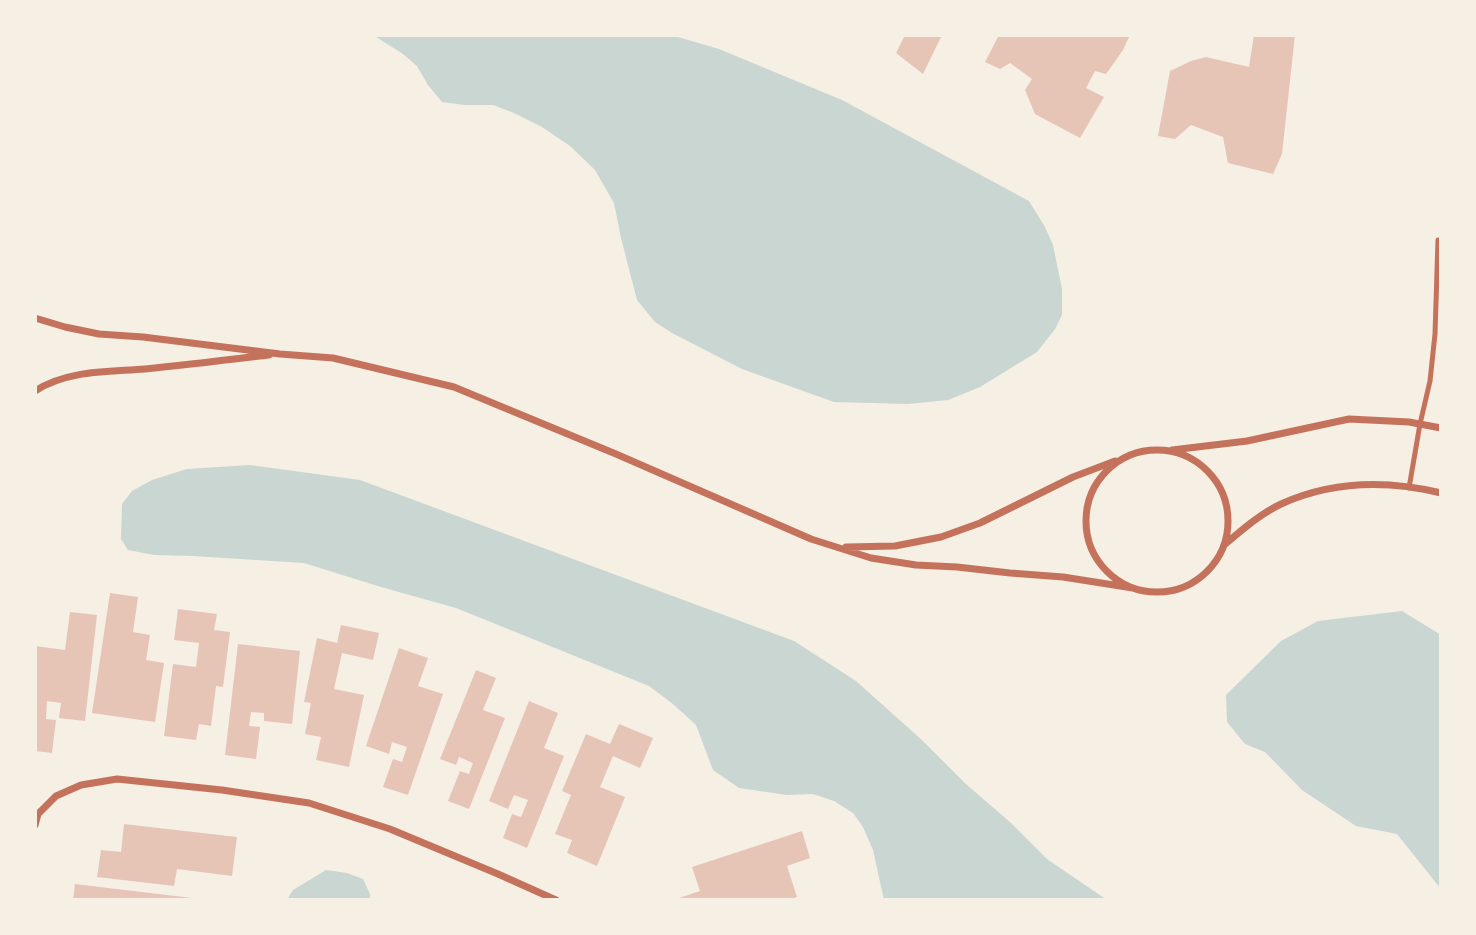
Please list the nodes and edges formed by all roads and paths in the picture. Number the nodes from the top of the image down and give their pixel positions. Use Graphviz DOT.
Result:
graph roads {
  1 [pos="1438,240"];
  2 [pos="35,318"];
  3 [pos="280,354"];
  4 [pos="35,391"];
  5 [pos="1420,424"];
  6 [pos="1441,428"];
  7 [pos="1168,451"];
  8 [pos="1127,456"];
  9 [pos="1409,488"];
  10 [pos="1441,493"];
  11 [pos="1223,545"];
  12 [pos="838,547"];
  13 [pos="1133,588"];
  14 [pos="35,825"];
  15 [pos="555,900"];
  1 -- 5 [label="lane"];
  2 -- 3 [label="street"];
  3 -- 4 [label="street"];
  3 -- 12 [label="street"];
  5 -- 6 [label="street"];
  5 -- 7 [label="street"];
  5 -- 9 [label="lane"];
  7 -- 8 [label="street"];
  7 -- 11 [label="street"];
  8 -- 12 [label="street"];
  8 -- 13 [label="street"];
  9 -- 10 [label="street"];
  9 -- 11 [label="street"];
  11 -- 13 [label="street"];
  12 -- 13 [label="street"];
  14 -- 15 [label="street"];
}
